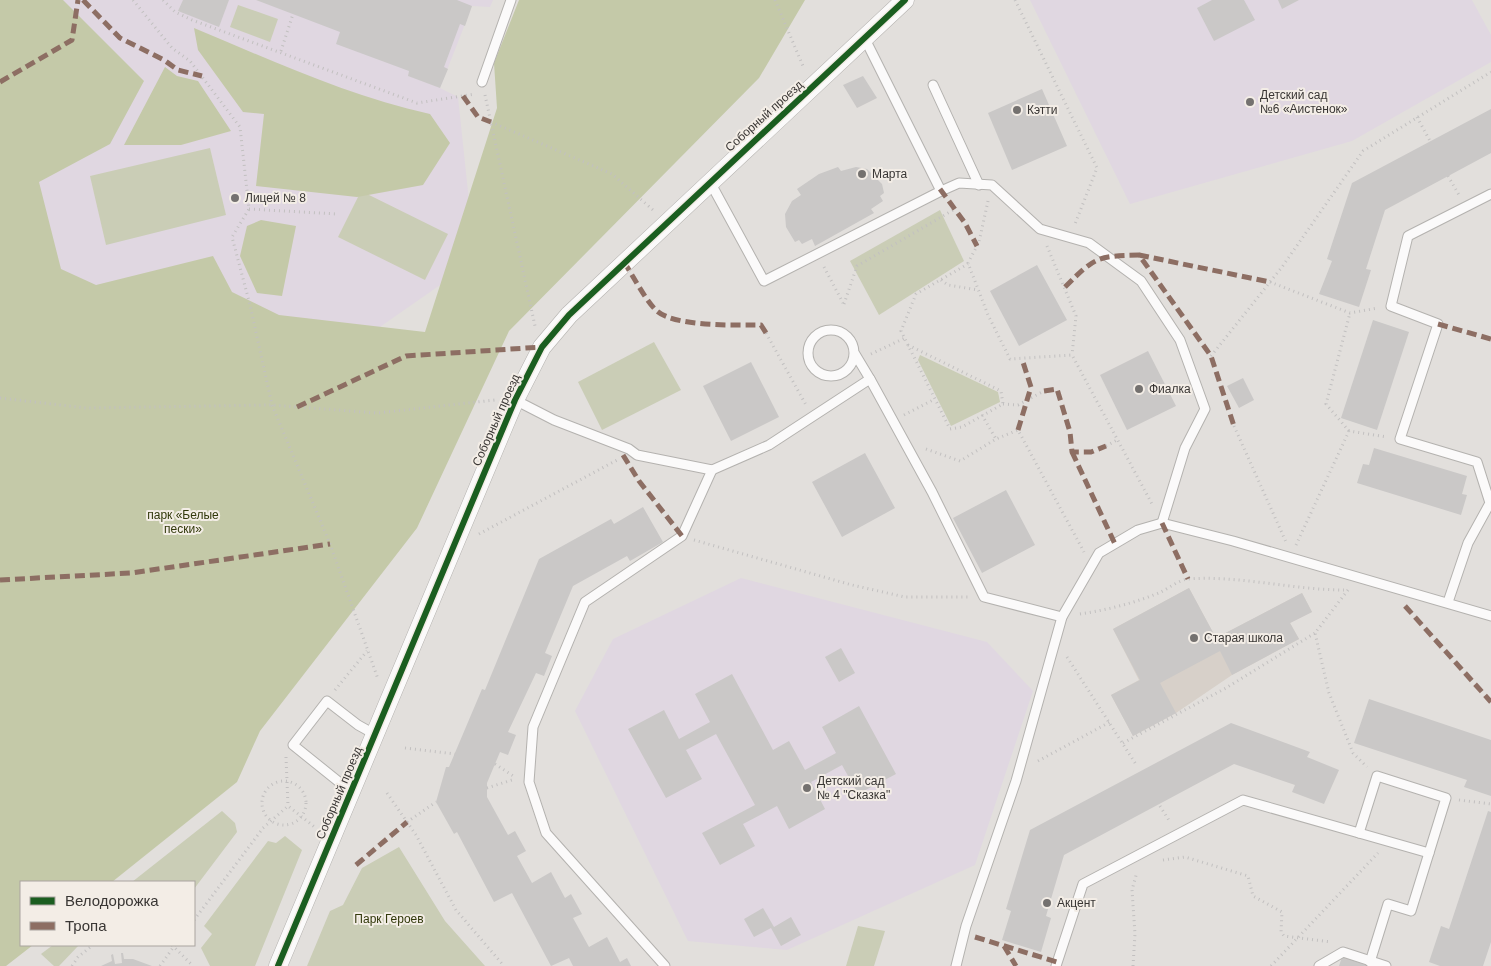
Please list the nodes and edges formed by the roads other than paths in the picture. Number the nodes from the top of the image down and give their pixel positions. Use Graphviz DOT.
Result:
graph roads {
  1 [pos="511,0"];
  2 [pos="905,0"];
  3 [pos="865,39"];
  4 [pos="482,82"];
  5 [pos="933,85"];
  6 [pos="710,181"];
  7 [pos="979,185"];
  8 [pos="942,191"];
  9 [pos="1491,194"];
  10 [pos="855,354"];
  11 [pos="870,379"];
  12 [pos="516,400"];
  13 [pos="712,470"];
  14 [pos="1490,503"];
  15 [pos="1162,523"];
  16 [pos="1448,602"];
  17 [pos="1491,616"];
  18 [pos="1062,617"];
  19 [pos="376,735"];
  20 [pos="354,789"];
  21 [pos="1359,833"];
  22 [pos="1429,853"];
  23 [pos="1370,962"];
  24 [pos="278,966"];
  25 [pos="665,966"];
  26 [pos="956,966"];
  27 [pos="1056,966"];
  28 [pos="1319,966"];
  29 [pos="1386,966"];
  1 -- 4 [label="lane"];
  2 -- 3 [label="street, Соборный проезд"];
  3 -- 6 [label="street, Соборный проезд"];
  3 -- 8 [label="lane"];
  5 -- 7 [label="lane"];
  6 -- 8 [label="lane"];
  6 -- 12 [label="street, Соборный проезд"];
  7 -- 8 [label="lane"];
  7 -- 15 [label="lane"];
  9 -- 14 [label="lane"];
  10 -- 10 [label="lane"];
  10 -- 11 [label="lane"];
  11 -- 13 [label="lane"];
  11 -- 18 [label="lane"];
  12 -- 13 [label="lane"];
  12 -- 19 [label="street, Соборный проезд"];
  13 -- 25 [label="lane"];
  14 -- 16 [label="lane"];
  15 -- 16 [label="lane"];
  15 -- 18 [label="lane"];
  16 -- 17 [label="lane"];
  18 -- 26 [label="lane"];
  19 -- 20 [label="street, Соборный проезд"];
  19 -- 20 [label="lane"];
  20 -- 24 [label="street, Соборный проезд"];
  21 -- 22 [label="lane"];
  21 -- 22 [label="lane"];
  21 -- 27 [label="lane"];
  22 -- 23 [label="lane"];
  23 -- 28 [label="lane"];
  23 -- 29 [label="lane"];
}
